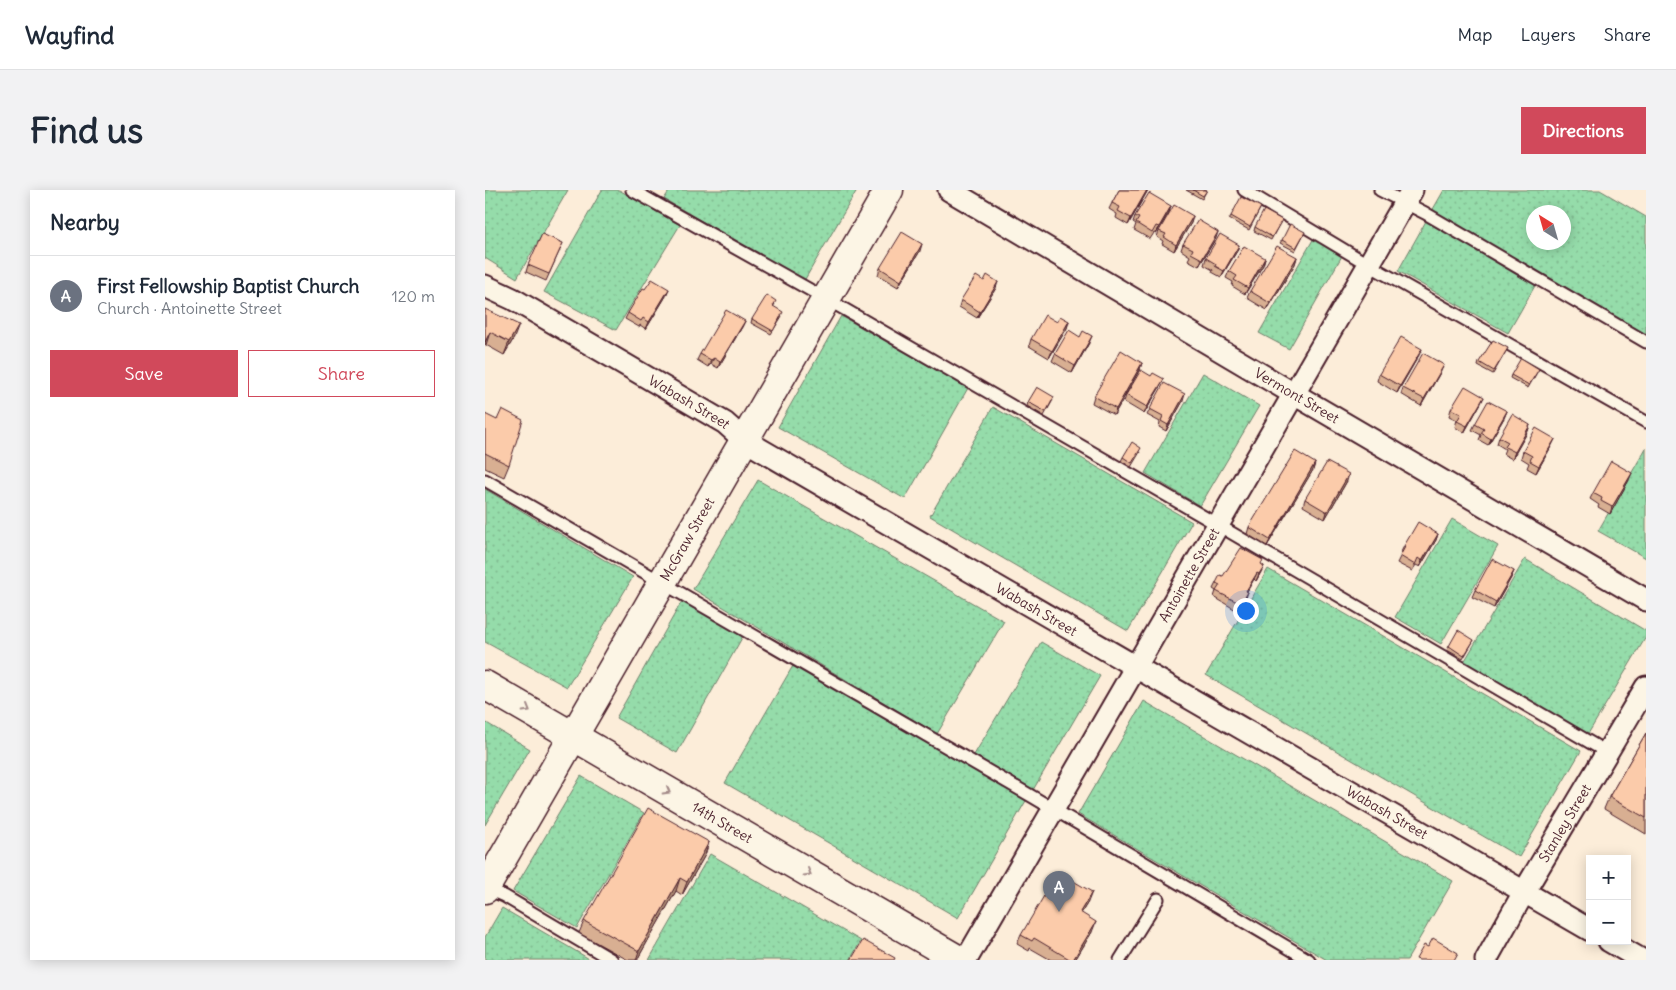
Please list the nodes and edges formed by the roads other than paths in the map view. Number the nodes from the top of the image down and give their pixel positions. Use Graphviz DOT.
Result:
graph roads {
  1 [pos="632,190"];
  2 [pos="889,190"];
  3 [pos="949,190"];
  4 [pos="1244,190"];
  5 [pos="1380,190"];
  6 [pos="1409,196"];
  7 [pos="1369,265"];
  8 [pos="485,286"];
  9 [pos="825,298"];
  10 [pos="1646,342"];
  11 [pos="1294,394"];
  12 [pos="1646,422"];
  13 [pos="744,440"];
  14 [pos="485,480"];
  15 [pos="1218,525"];
  16 [pos="662,582"];
  17 [pos="1646,600"];
  18 [pos="1135,667"];
  19 [pos="485,685"];
  20 [pos="1646,687"];
  21 [pos="573,736"];
  22 [pos="1608,753"];
  23 [pos="1053,809"];
  24 [pos="485,888"];
  25 [pos="1524,892"];
  26 [pos="1158,899"];
  27 [pos="1586,928"];
  28 [pos="1616,945"];
  29 [pos="612,960"];
  30 [pos="959,960"];
  31 [pos="965,960"];
  32 [pos="1120,960"];
  33 [pos="1309,960"];
  34 [pos="1486,960"];
  35 [pos="1642,960"];
  1 -- 9 [label="lane"];
  2 -- 9 [label="street, McGraw Street"];
  3 -- 11 [label="street, Vermont Street"];
  4 -- 7 [label="lane"];
  5 -- 6 [label="lane"];
  6 -- 7 [label="street, Antoinette Street"];
  6 -- 10 [label="lane"];
  7 -- 11 [label="street, Antoinette Street"];
  7 -- 12 [label="lane"];
  8 -- 13 [label="street, Wabash Street"];
  9 -- 13 [label="street, McGraw Street"];
  9 -- 15 [label="lane"];
  11 -- 15 [label="street, Antoinette Street"];
  11 -- 17 [label="street, Vermont Street"];
  13 -- 16 [label="street, McGraw Street"];
  13 -- 18 [label="street, Wabash Street"];
  14 -- 16 [label="lane"];
  15 -- 18 [label="street, Antoinette Street"];
  15 -- 22 [label="lane"];
  16 -- 21 [label="street, McGraw Street"];
  16 -- 23 [label="lane"];
  18 -- 23 [label="street, Antoinette Street"];
  18 -- 25 [label="street, Wabash Street"];
  19 -- 21 [label="street, 14th Street, one-way"];
  20 -- 22 [label="street, Stanley Street"];
  21 -- 24 [label="street, McGraw Street"];
  21 -- 30 [label="street, 14th Street, one-way"];
  22 -- 25 [label="street, Stanley Street"];
  23 -- 31 [label="street, Antoinette Street"];
  23 -- 33 [label="lane"];
  24 -- 29 [label="lane"];
  25 -- 27 [label="street, Wabash Street"];
  25 -- 34 [label="street, Stanley Street"];
  26 -- 32 [label="lane"];
  28 -- 35 [label="street"];
}
